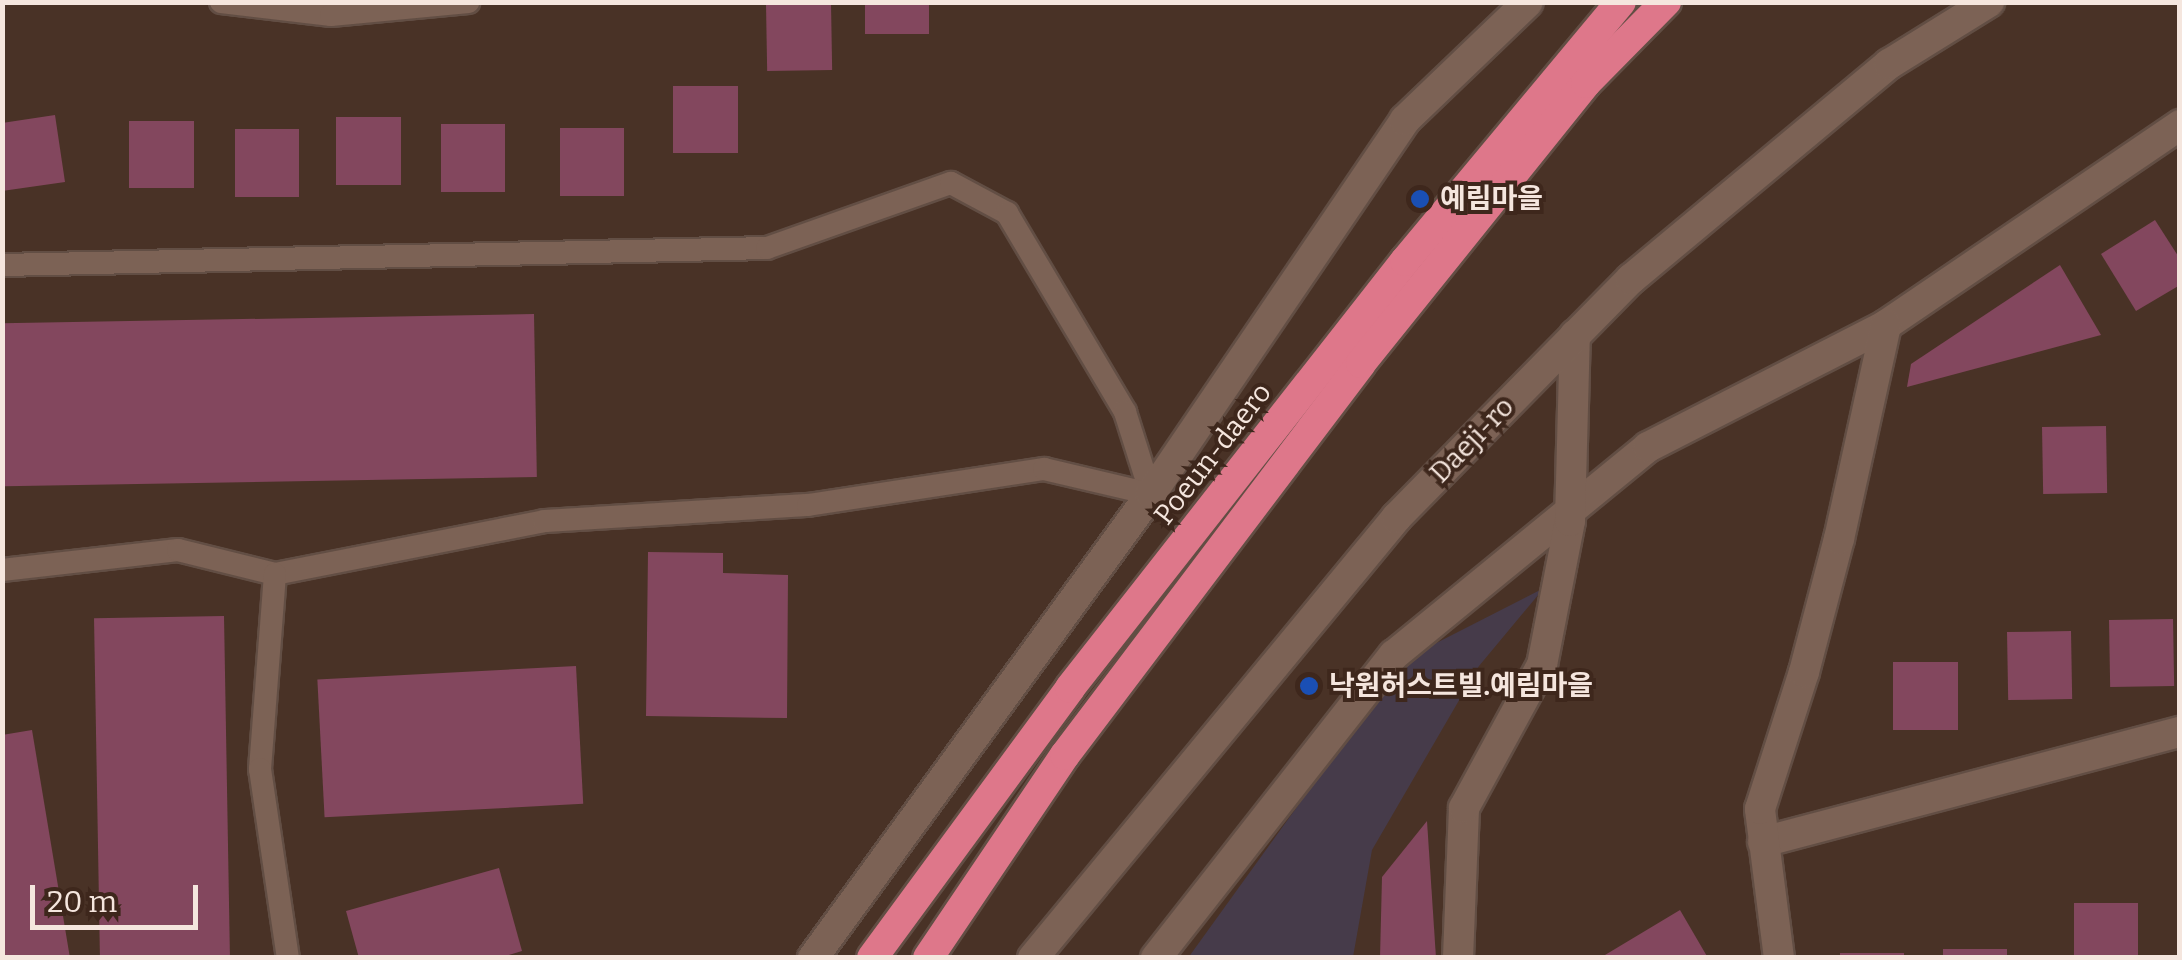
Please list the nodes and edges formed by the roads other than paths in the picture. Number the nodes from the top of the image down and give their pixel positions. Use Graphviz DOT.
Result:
graph roads {
  1 [pos="221,2"];
  2 [pos="468,2"];
  3 [pos="1528,2"];
  4 [pos="1621,2"];
  5 [pos="1666,2"];
  6 [pos="1989,2"];
  7 [pos="2180,125"];
  8 [pos="2,265"];
  9 [pos="1886,325"];
  10 [pos="1575,335"];
  11 [pos="1151,494"];
  12 [pos="1570,512"];
  13 [pos="2,570"];
  14 [pos="276,574"];
  15 [pos="2180,732"];
  16 [pos="1763,842"];
  17 [pos="288,958"];
  18 [pos="813,958"];
  19 [pos="872,958"];
  20 [pos="928,958"];
  21 [pos="1033,958"];
  22 [pos="1156,958"];
  23 [pos="1458,958"];
  24 [pos="1779,958"];
  1 -- 2 [label="lane"];
  3 -- 11 [label="street"];
  4 -- 19 [label="highway, Poeun-daero"];
  5 -- 20 [label="highway"];
  6 -- 10 [label="street, Daeji-ro"];
  7 -- 9 [label="street"];
  8 -- 11 [label="lane"];
  9 -- 12 [label="street"];
  9 -- 16 [label="street"];
  10 -- 12 [label="street"];
  10 -- 21 [label="street, Daeji-ro"];
  11 -- 14 [label="lane"];
  11 -- 18 [label="street"];
  12 -- 22 [label="street"];
  12 -- 23 [label="street"];
  13 -- 14 [label="lane"];
  14 -- 17 [label="lane"];
  15 -- 16 [label="street"];
  16 -- 24 [label="street"];
}
